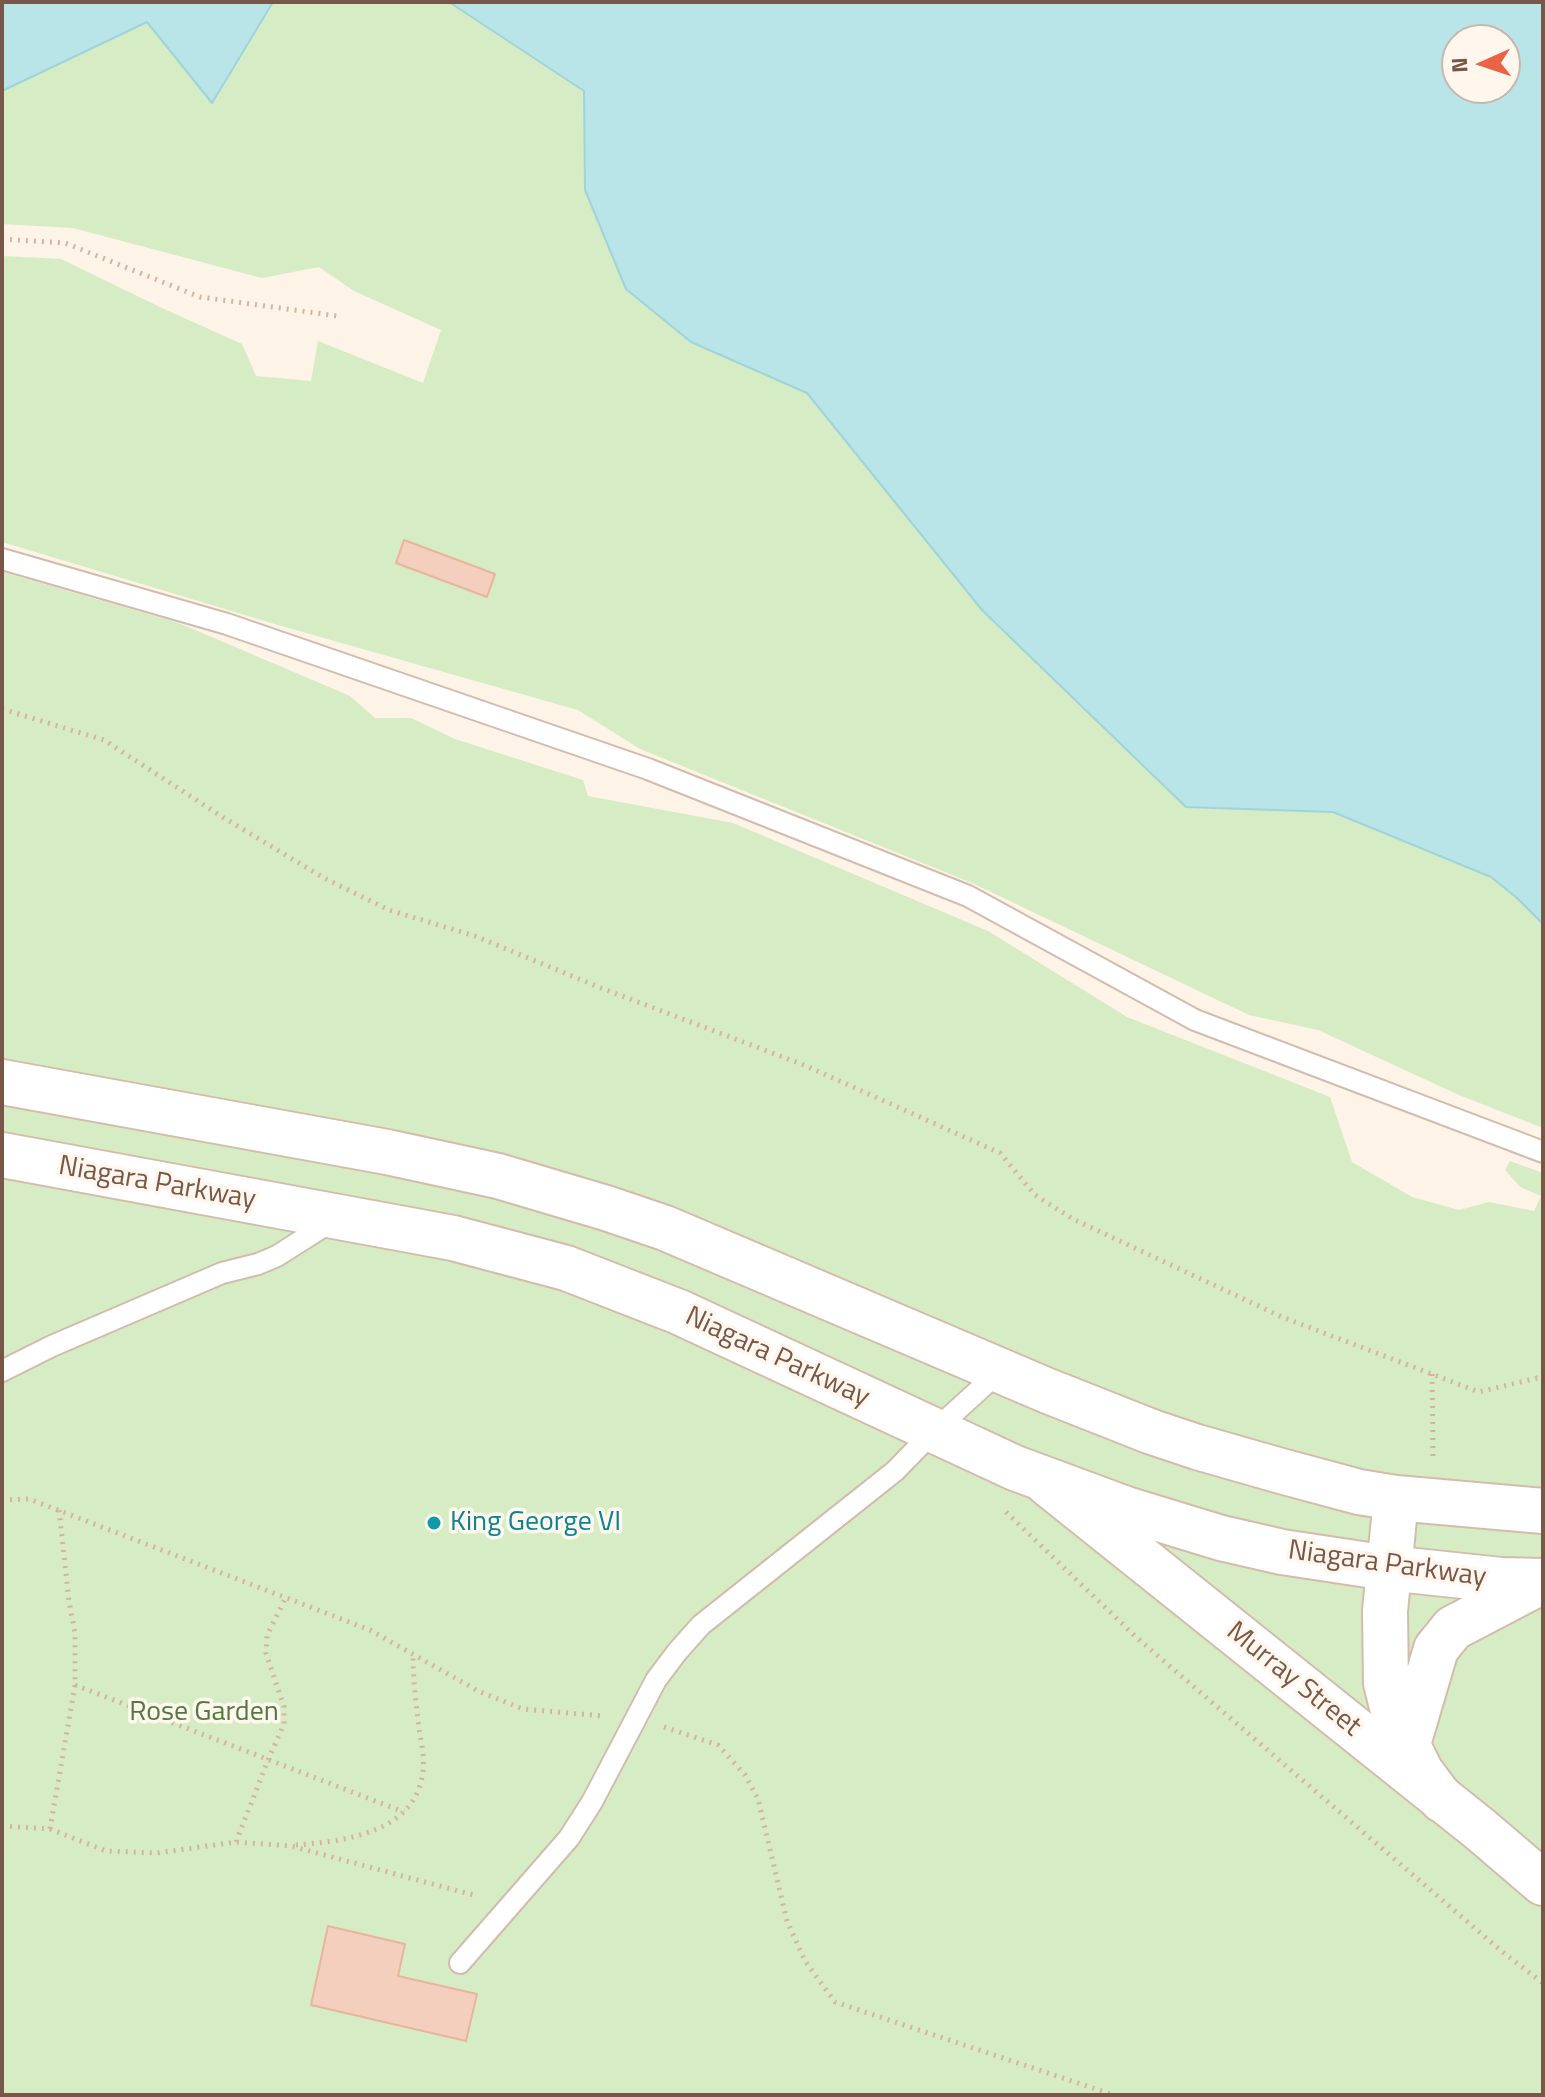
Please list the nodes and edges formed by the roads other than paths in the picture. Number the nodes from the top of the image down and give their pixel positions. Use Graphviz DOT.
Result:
graph roads {
  1 [pos="2,559"];
  2 [pos="2,1082"];
  3 [pos="1543,1152"];
  4 [pos="2,1155"];
  5 [pos="337,1217"];
  6 [pos="1001,1370"];
  7 [pos="2,1371"];
  8 [pos="934,1431"];
  9 [pos="1042,1479"];
  10 [pos="1396,1498"];
  11 [pos="1543,1511"];
  12 [pos="1388,1568"];
  13 [pos="1543,1581"];
  14 [pos="1408,1744"];
  15 [pos="1442,1800"];
  16 [pos="1543,1883"];
  17 [pos="460,1963"];
  1 -- 3 [label="lane"];
  2 -- 6 [label="main road"];
  4 -- 5 [label="main road, Niagara Parkway"];
  5 -- 7 [label="lane"];
  5 -- 8 [label="main road, Niagara Parkway"];
  6 -- 8 [label="lane"];
  6 -- 10 [label="main road"];
  8 -- 9 [label="main road, Niagara Parkway"];
  8 -- 17 [label="lane"];
  9 -- 12 [label="main road, Niagara Parkway"];
  9 -- 15 [label="main road, Murray Street"];
  10 -- 11 [label="main road"];
  10 -- 12 [label="main road"];
  12 -- 13 [label="main road, Niagara Parkway"];
  12 -- 14 [label="main road"];
  13 -- 14 [label="main road"];
  14 -- 15 [label="main road"];
  15 -- 16 [label="main road, Murray Street"];
}
